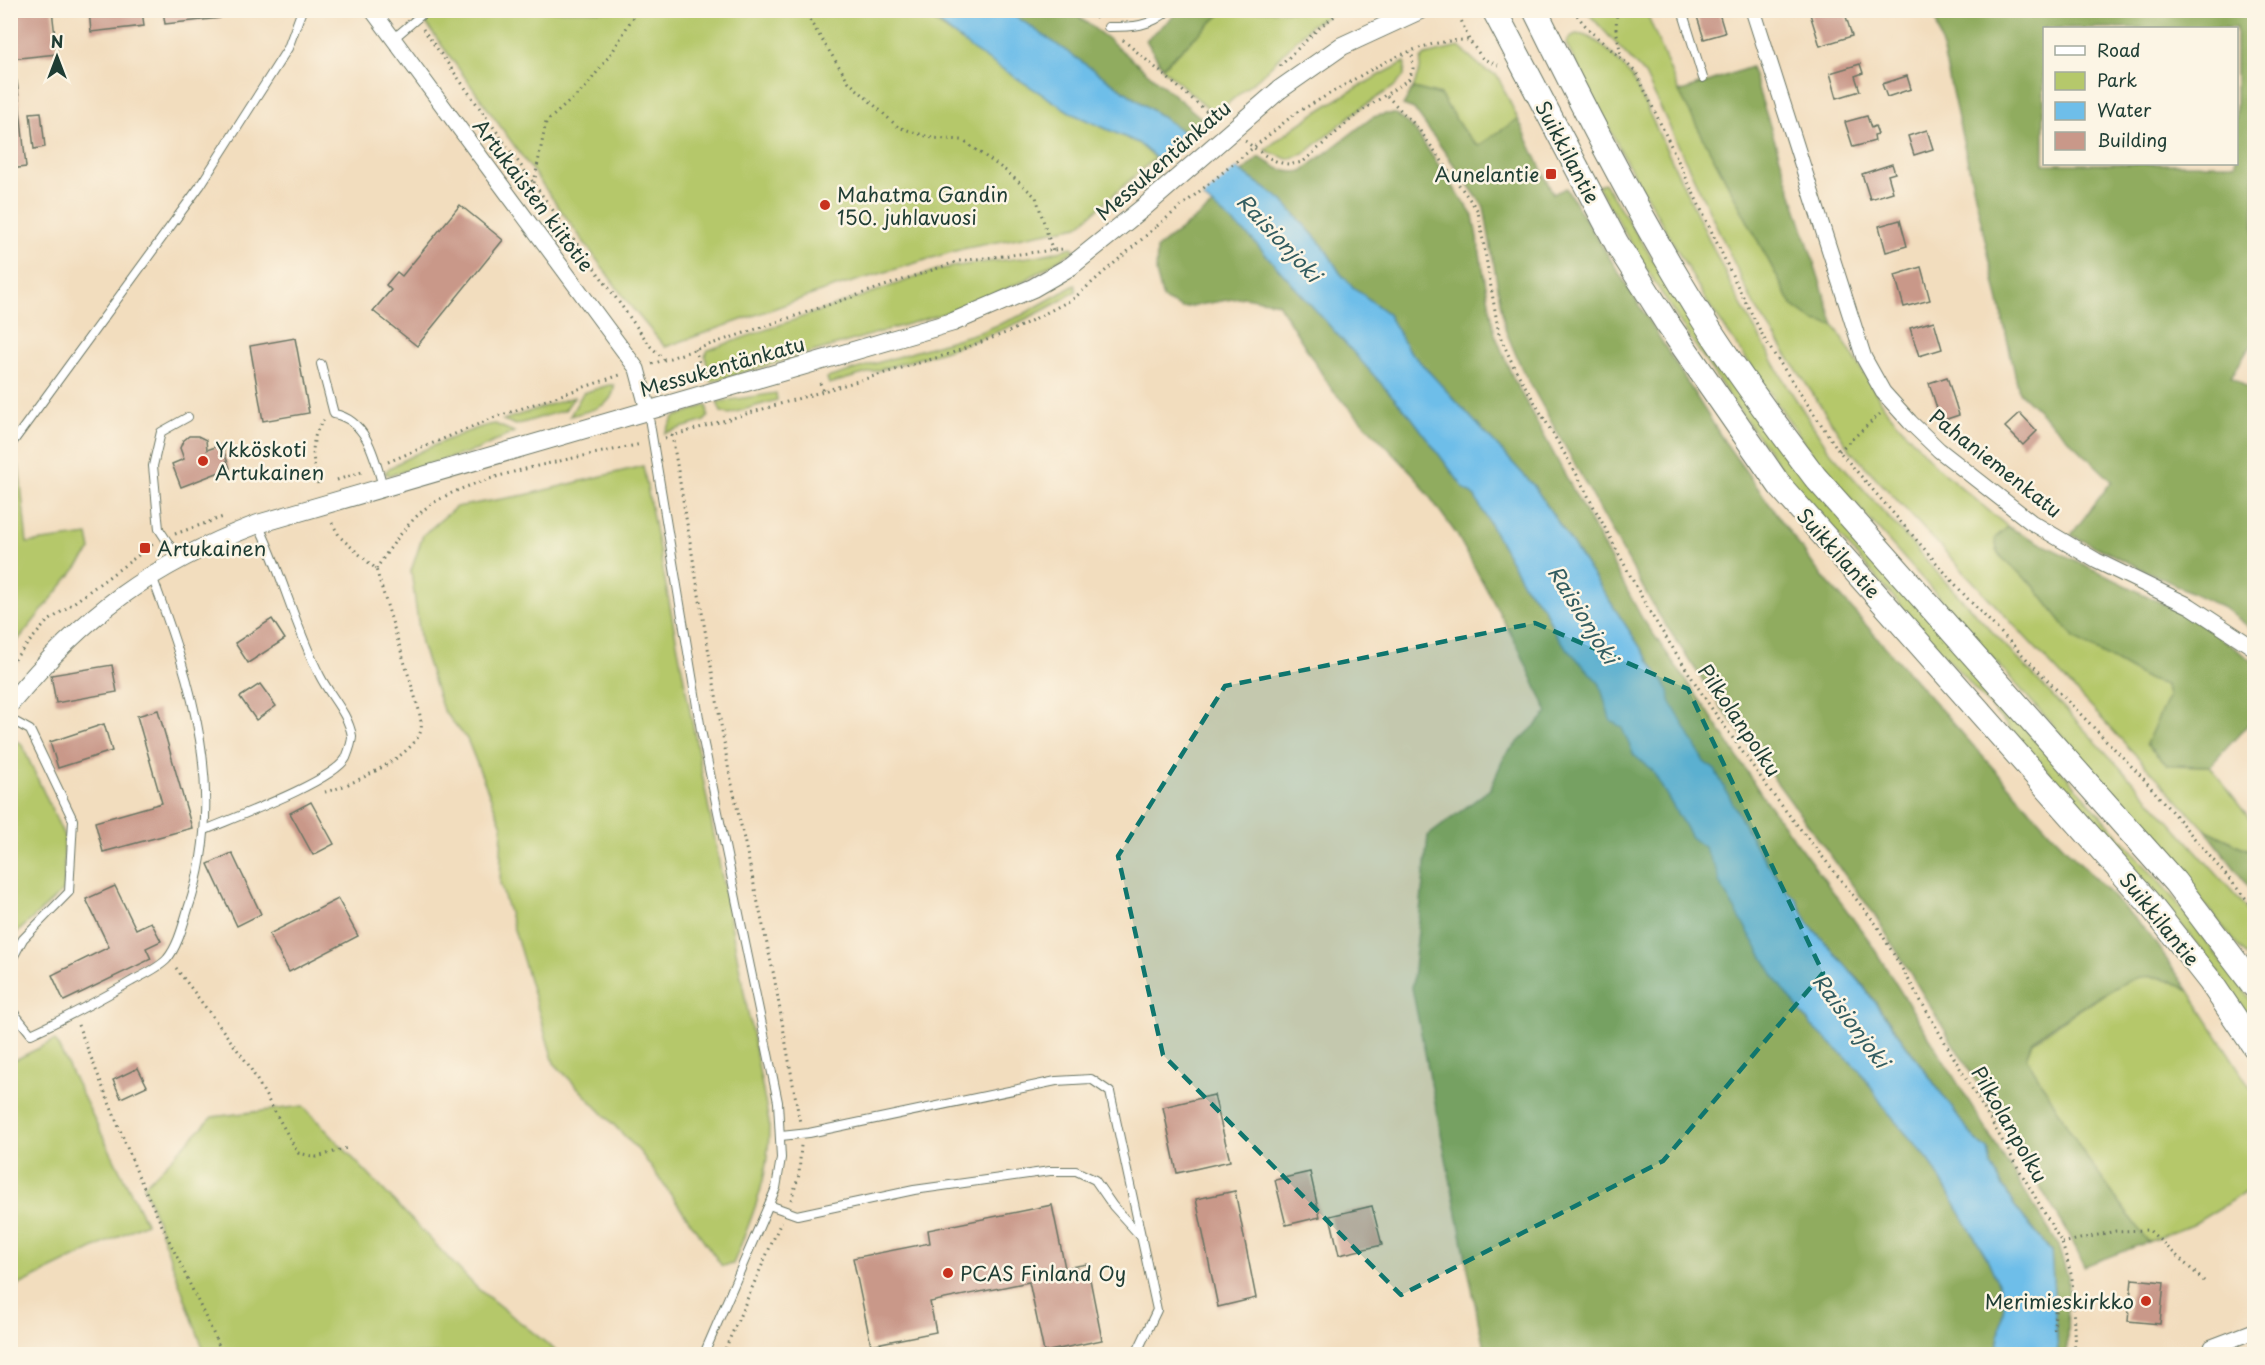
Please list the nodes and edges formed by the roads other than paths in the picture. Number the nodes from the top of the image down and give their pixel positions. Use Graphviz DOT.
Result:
graph roads {
  1 [pos="302,10"];
  2 [pos="372,10"];
  3 [pos="427,10"];
  4 [pos="1169,10"];
  5 [pos="1420,10"];
  6 [pos="1494,10"];
  7 [pos="1535,10"];
  8 [pos="1682,10"];
  9 [pos="1753,10"];
  10 [pos="1108,27"];
  11 [pos="393,39"];
  12 [pos="1703,78"];
  13 [pos="321,364"];
  14 [pos="648,410"];
  15 [pos="189,417"];
  16 [pos="10,446"];
  17 [pos="383,488"];
  18 [pos="258,524"];
  19 [pos="178,558"];
  20 [pos="152,574"];
  21 [pos="2254,648"];
  22 [pos="10,704"];
  23 [pos="10,718"];
  24 [pos="205,830"];
  25 [pos="10,963"];
  26 [pos="2254,986"];
  27 [pos="10,1008"];
  28 [pos="2254,1046"];
  29 [pos="781,1136"];
  30 [pos="769,1205"];
  31 [pos="1143,1239"];
  32 [pos="2254,1331"];
  33 [pos="2211,1351"];
  34 [pos="704,1354"];
  35 [pos="1136,1354"];
  1 -- 16 [label="lane"];
  2 -- 11 [label="street, Artukaisten kiitotie"];
  3 -- 11 [label="lane"];
  4 -- 10 [label="lane"];
  5 -- 14 [label="street, Messukentänkatu, bridge"];
  6 -- 28 [label="main road, Suikkilantie"];
  7 -- 26 [label="main road, Suikkilantie"];
  8 -- 12 [label="lane"];
  9 -- 21 [label="street, Pahaniemenkatu"];
  11 -- 14 [label="street, Artukaisten kiitotie"];
  13 -- 17 [label="lane"];
  14 -- 17 [label="street, Messukentänkatu"];
  14 -- 29 [label="lane"];
  15 -- 19 [label="lane"];
  17 -- 18 [label="street, Messukentänkatu"];
  18 -- 19 [label="street, Messukentänkatu"];
  18 -- 24 [label="lane"];
  19 -- 20 [label="street, Messukentänkatu"];
  20 -- 22 [label="street, Messukentänkatu"];
  20 -- 24 [label="lane"];
  23 -- 25 [label="lane"];
  24 -- 27 [label="lane"];
  29 -- 30 [label="lane"];
  29 -- 31 [label="lane"];
  30 -- 31 [label="lane"];
  30 -- 34 [label="lane"];
  31 -- 35 [label="lane"];
  32 -- 33 [label="street"];
}
